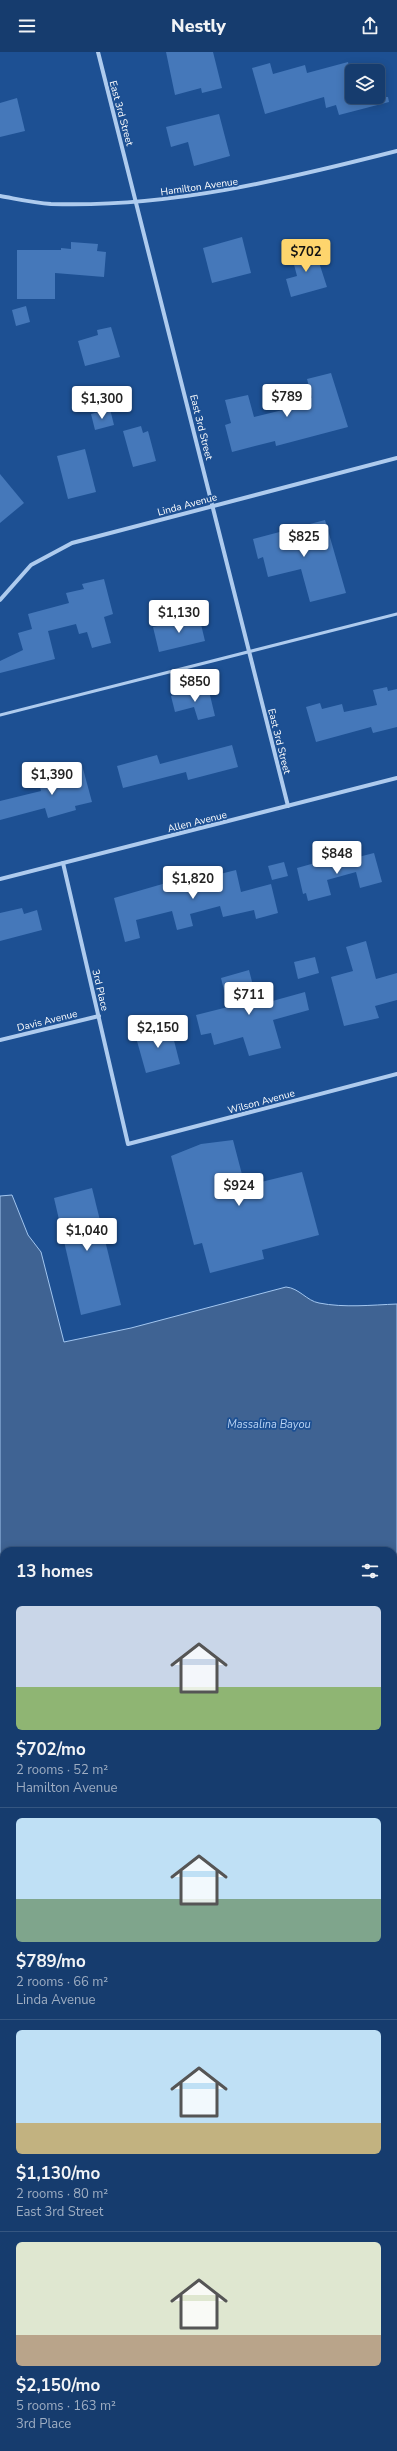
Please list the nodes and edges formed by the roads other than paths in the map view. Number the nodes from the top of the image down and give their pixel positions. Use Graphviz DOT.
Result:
graph roads {
  1 [pos="98,52"];
  2 [pos="397,152"];
  3 [pos="0,196"];
  4 [pos="137,203"];
  5 [pos="397,458"];
  6 [pos="213,505"];
  7 [pos="0,600"];
  8 [pos="397,614"];
  9 [pos="250,653"];
  10 [pos="0,715"];
  11 [pos="397,778"];
  12 [pos="288,806"];
  13 [pos="63,863"];
  14 [pos="0,879"];
  15 [pos="99,1016"];
  16 [pos="0,1040"];
  17 [pos="397,1074"];
  18 [pos="128,1144"];
  1 -- 4 [label="street, East 3rd Street"];
  2 -- 4 [label="street, Hamilton Avenue"];
  3 -- 4 [label="street, Hamilton Avenue"];
  4 -- 6 [label="street, East 3rd Street"];
  5 -- 6 [label="street, Linda Avenue"];
  6 -- 7 [label="street, Linda Avenue"];
  6 -- 9 [label="street, East 3rd Street"];
  8 -- 9 [label="lane"];
  9 -- 10 [label="lane"];
  9 -- 12 [label="street, East 3rd Street"];
  11 -- 12 [label="street, Allen Avenue"];
  12 -- 13 [label="street, Allen Avenue"];
  13 -- 14 [label="street, Allen Avenue"];
  13 -- 15 [label="street, 3rd Place"];
  15 -- 16 [label="street, Davis Avenue"];
  15 -- 18 [label="street, 3rd Place"];
  17 -- 18 [label="street, Wilson Avenue"];
}
